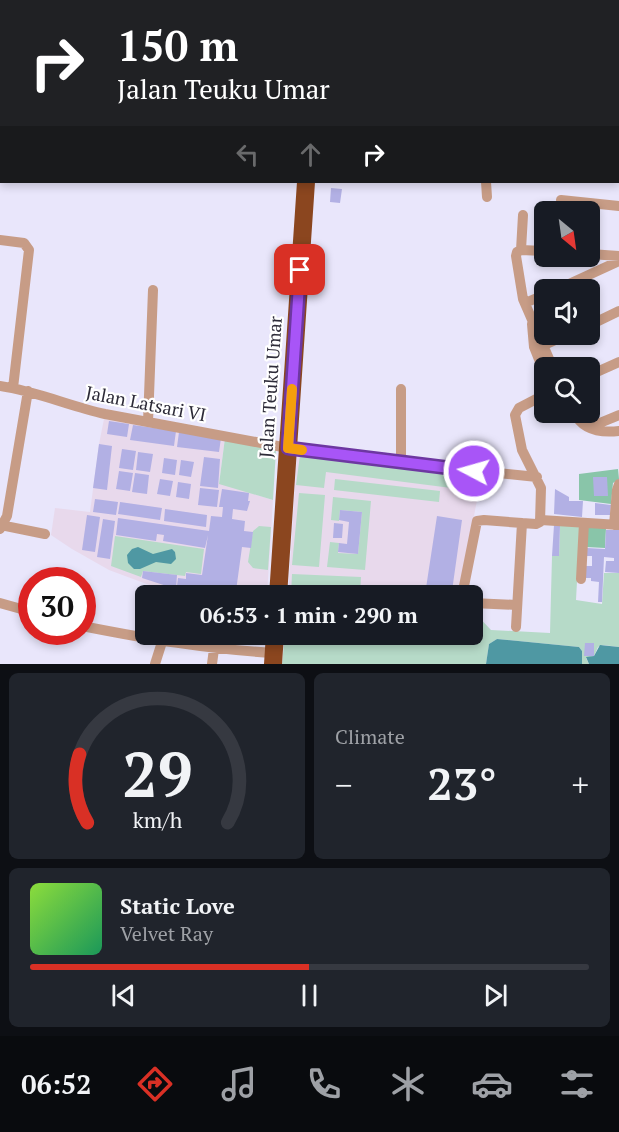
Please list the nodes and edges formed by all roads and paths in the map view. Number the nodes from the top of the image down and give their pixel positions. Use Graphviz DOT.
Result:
graph roads {
  1 [pos="306,183"];
  2 [pos="486,183"];
  3 [pos="487,197"];
  4 [pos="561,200"];
  5 [pos="619,206"];
  6 [pos="523,215"];
  7 [pos="0,240"];
  8 [pos="521,249"];
  9 [pos="534,250"];
  10 [pos="600,255"];
  11 [pos="619,256"];
  12 [pos="619,261"];
  13 [pos="580,279"];
  14 [pos="153,290"];
  15 [pos="534,299"];
  16 [pos="525,303"];
  17 [pos="619,311"];
  18 [pos="600,320"];
  19 [pos="545,345"];
  20 [pos="539,348"];
  21 [pos="541,357"];
  22 [pos="545,357"];
  23 [pos="619,362"];
  24 [pos="600,371"];
  25 [pos="0,386"];
  26 [pos="13,388"];
  27 [pos="401,389"];
  28 [pos="28,391"];
  29 [pos="534,400"];
  30 [pos="619,414"];
  31 [pos="148,422"];
  32 [pos="581,423"];
  33 [pos="590,427"];
  34 [pos="619,430"];
  35 [pos="288,448"];
  36 [pos="401,463"];
  37 [pos="537,477"];
  38 [pos="619,484"];
  39 [pos="541,519"];
  40 [pos="522,523"];
  41 [pos="584,523"];
  42 [pos="617,525"];
  43 [pos="1,527"];
  44 [pos="45,534"];
  45 [pos="580,579"];
  46 [pos="279,585"];
  47 [pos="464,585"];
  48 [pos="0,603"];
  49 [pos="483,603"];
  50 [pos="517,605"];
  51 [pos="18,608"];
  52 [pos="516,627"];
  53 [pos="96,629"];
  54 [pos="135,637"];
  55 [pos="161,645"];
  56 [pos="184,645"];
  57 [pos="214,649"];
  58 [pos="273,659"];
  59 [pos="155,664"];
  60 [pos="212,664"];
  1 -- 35 [label="highway, Jalan Teuku Umar"];
  2 -- 3 [label="street"];
  4 -- 5 [label="street"];
  6 -- 8 [label="street"];
  7 -- 26 [label="street"];
  8 -- 9 [label="street"];
  8 -- 16 [label="street"];
  10 -- 11 [label="street"];
  12 -- 13 [label="street"];
  14 -- 31 [label="street"];
  15 -- 16 [label="street"];
  16 -- 20 [label="street"];
  17 -- 18 [label="street"];
  19 -- 20 [label="street"];
  20 -- 21 [label="street"];
  20 -- 22 [label="street"];
  23 -- 24 [label="street"];
  25 -- 26 [label="street, Jalan Latsari VI"];
  26 -- 28 [label="street, Jalan Latsari VI"];
  27 -- 36 [label="street"];
  28 -- 31 [label="street, Jalan Latsari VI"];
  28 -- 43 [label="street"];
  29 -- 37 [label="street"];
  30 -- 33 [label="street"];
  31 -- 35 [label="street, Jalan Latsari VI"];
  32 -- 33 [label="street"];
  33 -- 34 [label="street"];
  35 -- 36 [label="street, Jalan Latsari VI"];
  35 -- 46 [label="highway, Jalan Teuku Umar"];
  36 -- 37 [label="street, Jalan Latsari VI"];
  37 -- 39 [label="street"];
  38 -- 42 [label="street"];
  39 -- 40 [label="street"];
  39 -- 41 [label="street"];
  40 -- 47 [label="street"];
  40 -- 50 [label="street"];
  41 -- 42 [label="street"];
  41 -- 45 [label="street"];
  43 -- 44 [label="street"];
  48 -- 51 [label="street"];
  49 -- 50 [label="street"];
  50 -- 52 [label="street"];
  53 -- 54 [label="street"];
  55 -- 59 [label="street"];
  56 -- 57 [label="street"];
  57 -- 58 [label="street"];
  57 -- 60 [label="street"];
}
